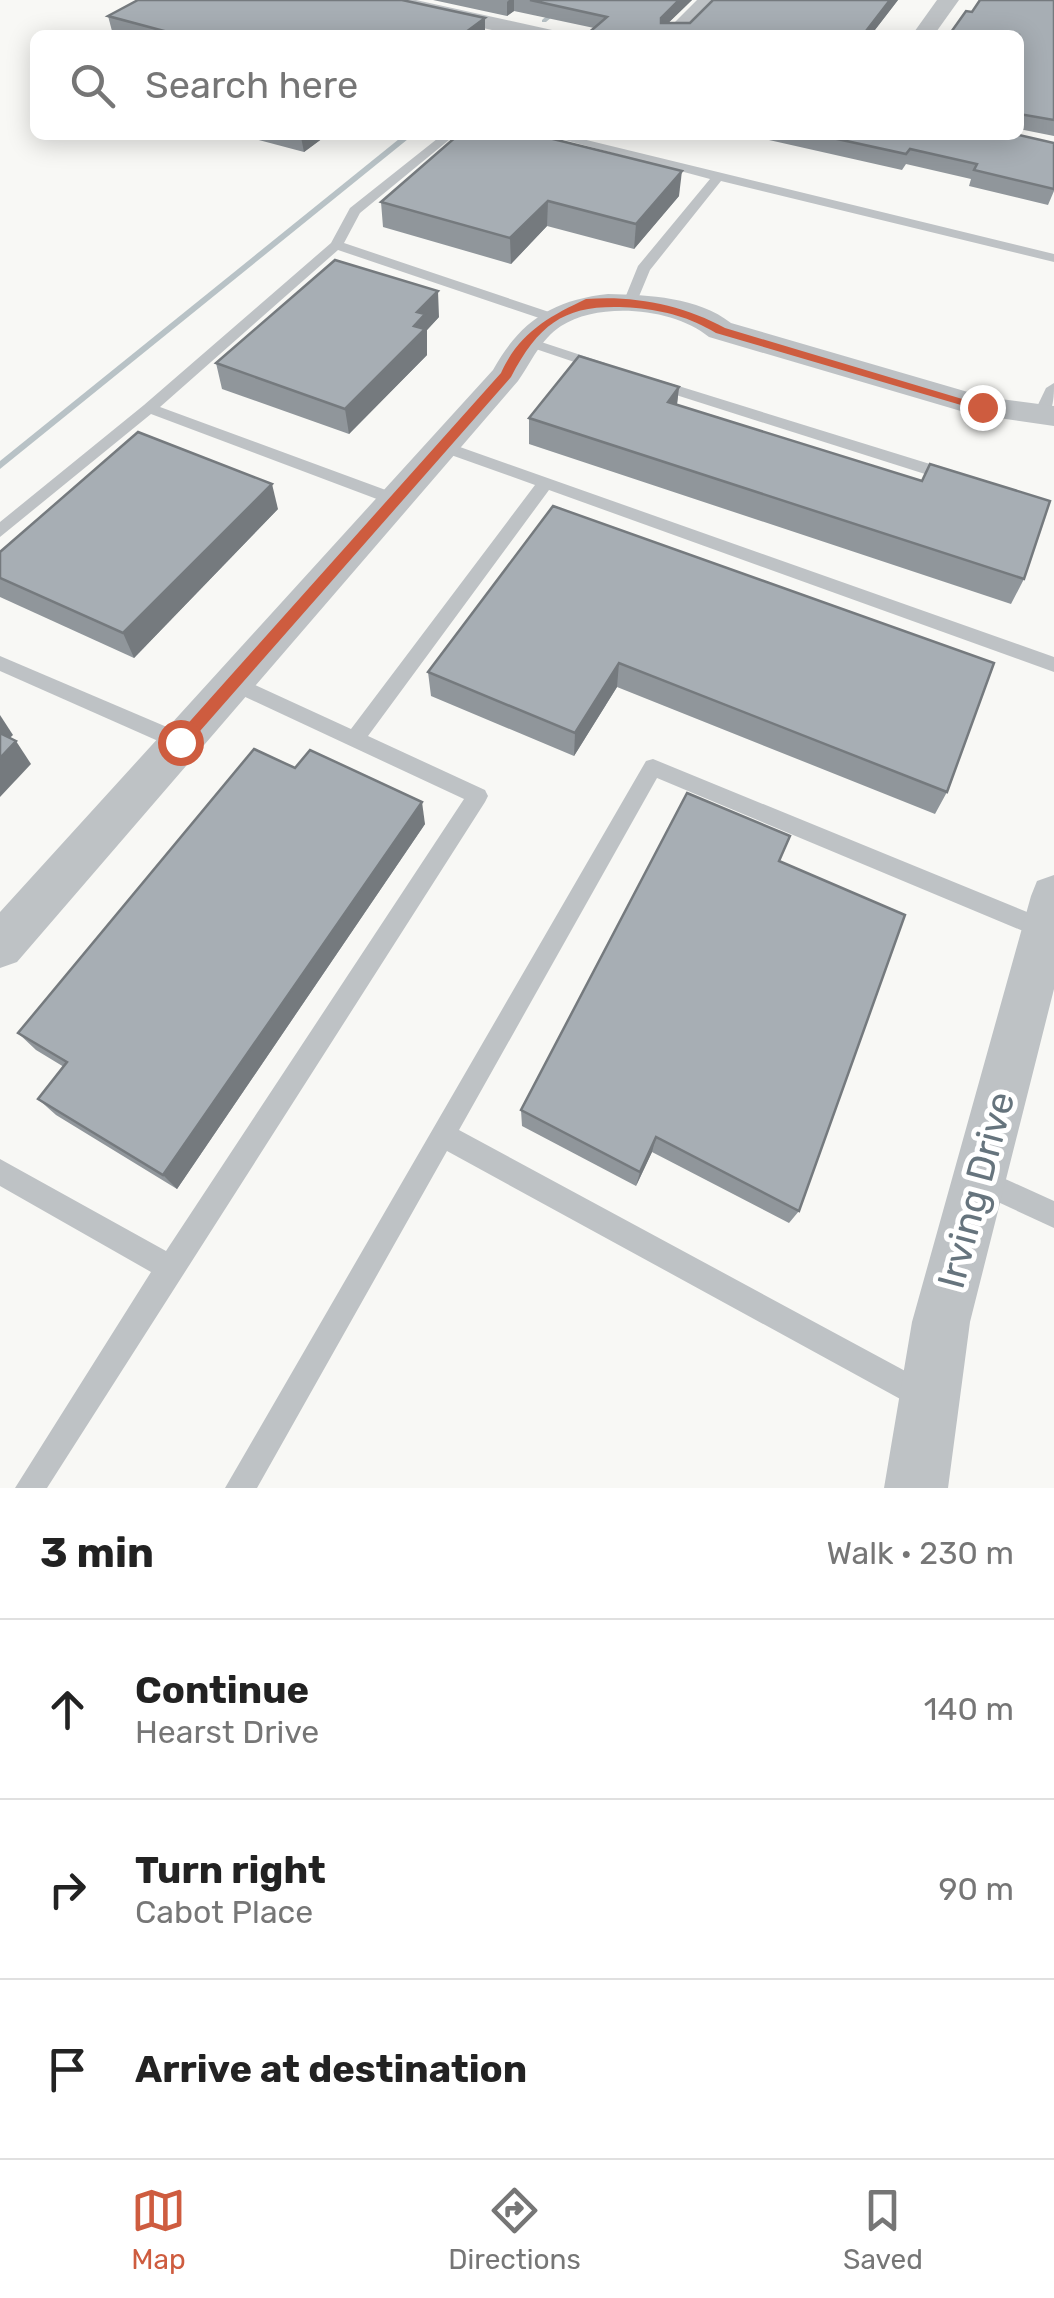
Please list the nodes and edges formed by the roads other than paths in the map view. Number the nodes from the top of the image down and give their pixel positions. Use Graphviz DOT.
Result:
graph roads {
  1 [pos="387,0"];
  2 [pos="709,0"];
  3 [pos="948,0"];
  4 [pos="416,3"];
  5 [pos="524,30"];
  6 [pos="677,30"];
  7 [pos="927,30"];
  8 [pos="442,140"];
  9 [pos="572,140"];
  10 [pos="718,177"];
  11 [pos="336,245"];
  12 [pos="1054,258"];
  13 [pos="630,303"];
  14 [pos="540,330"];
  15 [pos="624,374"];
  16 [pos="643,380"];
  17 [pos="1050,406"];
  18 [pos="149,408"];
  19 [pos="443,446"];
  20 [pos="545,483"];
  21 [pos="976,484"];
  22 [pos="396,500"];
  23 [pos="0,531"];
  24 [pos="0,663"];
  25 [pos="1054,665"];
  26 [pos="233,683"];
  27 [pos="355,740"];
  28 [pos="180,742"];
  29 [pos="1051,921"];
  30 [pos="0,946"];
  31 [pos="442,1135"];
  32 [pos="0,1172"];
  33 [pos="979,1180"];
  34 [pos="1054,1215"];
  35 [pos="170,1268"];
  36 [pos="929,1399"];
  37 [pos="30,1488"];
  38 [pos="240,1488"];
  39 [pos="916,1488"];
  1 -- 4 [label="street"];
  2 -- 6 [label="street"];
  3 -- 7 [label="street"];
  4 -- 5 [label="street"];
  8 -- 11 [label="lane"];
  9 -- 10 [label="lane"];
  10 -- 12 [label="lane"];
  10 -- 13 [label="lane"];
  11 -- 14 [label="lane"];
  11 -- 18 [label="lane"];
  13 -- 14 [label="street"];
  13 -- 17 [label="street"];
  14 -- 15 [label="lane"];
  14 -- 19 [label="street"];
  16 -- 21 [label="lane"];
  18 -- 22 [label="lane"];
  18 -- 23 [label="lane"];
  19 -- 20 [label="lane"];
  19 -- 22 [label="street"];
  20 -- 25 [label="lane"];
  20 -- 27 [label="lane"];
  22 -- 26 [label="street"];
  24 -- 28 [label="lane"];
  26 -- 27 [label="lane"];
  26 -- 28 [label="street"];
  27 -- 35 [label="lane"];
  28 -- 30 [label="street"];
  29 -- 31 [label="lane"];
  29 -- 33 [label="street, Irving Drive"];
  31 -- 36 [label="lane"];
  31 -- 38 [label="lane"];
  32 -- 35 [label="lane"];
  33 -- 34 [label="lane"];
  33 -- 36 [label="street, Irving Drive"];
  35 -- 37 [label="lane"];
  36 -- 39 [label="street, Irving Drive"];
}
